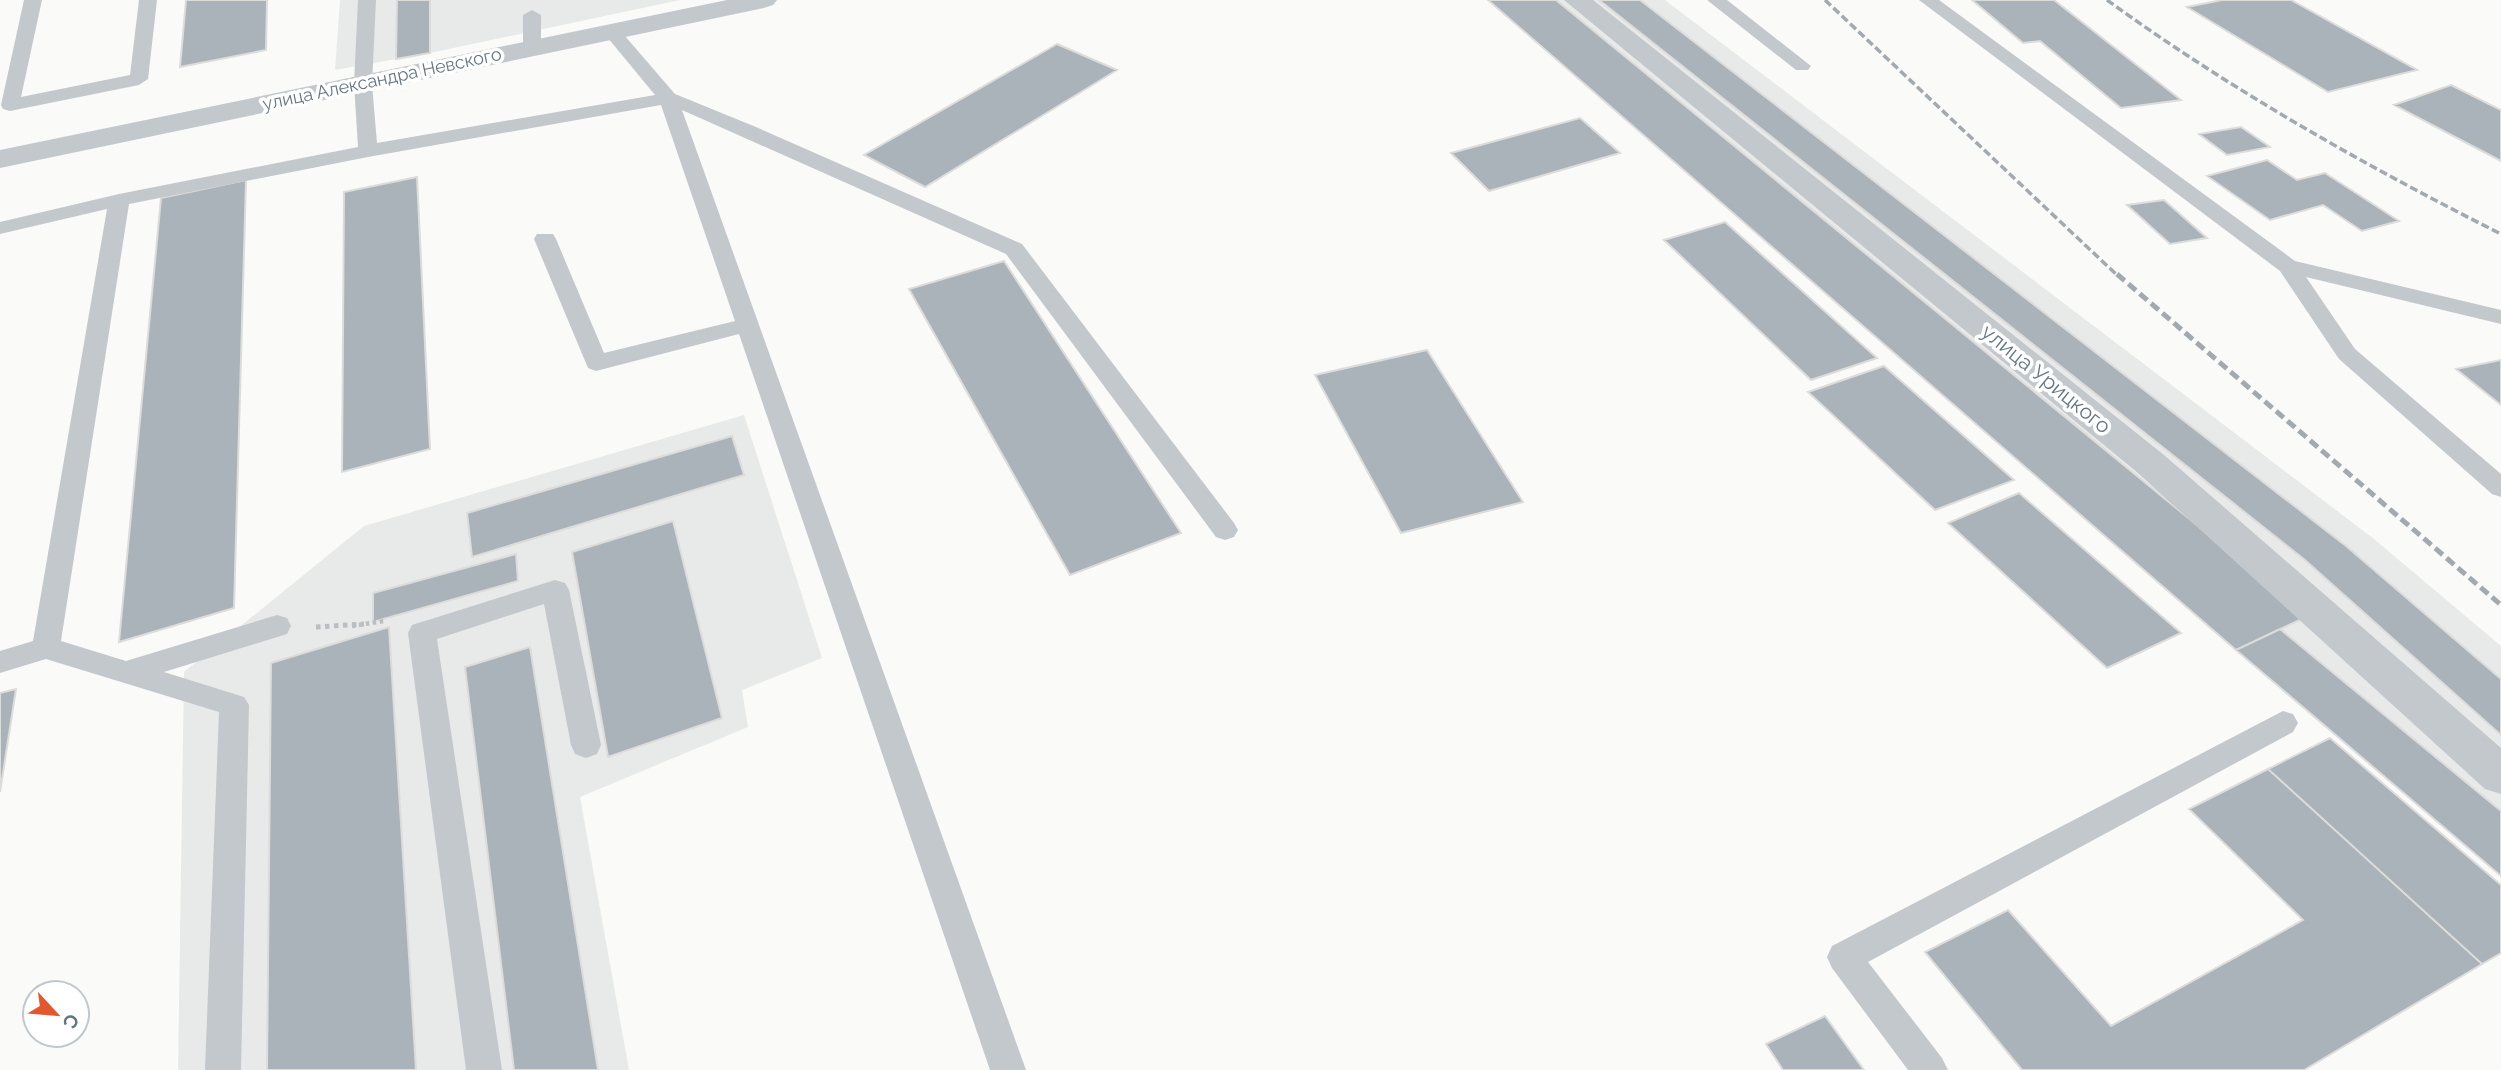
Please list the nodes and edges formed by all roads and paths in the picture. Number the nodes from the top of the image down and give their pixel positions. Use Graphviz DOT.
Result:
graph roads {
  1 [pos="33,0"];
  2 [pos="148,0"];
  3 [pos="367,0"];
  4 [pos="764,0"];
  5 [pos="1577,0"];
  6 [pos="1716,0"];
  7 [pos="1928,0"];
  8 [pos="531,15"];
  9 [pos="612,32"];
  10 [pos="533,48"];
  11 [pos="1802,66"];
  12 [pos="363,84"];
  13 [pos="668,98"];
  14 [pos="368,150"];
  15 [pos="0,160"];
  16 [pos="119,200"];
  17 [pos="0,228"];
  18 [pos="545,239"];
  19 [pos="2288,265"];
  20 [pos="2501,317"];
  21 [pos="747,325"];
  22 [pos="2501,488"];
  23 [pos="1225,530"];
  24 [pos="277,626"];
  25 [pos="422,632"];
  26 [pos="46,648"];
  27 [pos="0,662"];
  28 [pos="126,672"];
  29 [pos="2283,723"];
  30 [pos="586,745"];
  31 [pos="2501,775"];
  32 [pos="223,1070"];
  33 [pos="484,1070"];
  34 [pos="1009,1070"];
  35 [pos="1930,1070"];
  1 -- 2 [label="lane"];
  3 -- 12 [label="lane"];
  4 -- 9 [label="street, улица Александра Невского"];
  5 -- 31 [label="street, улица Урицкого"];
  6 -- 11 [label="lane"];
  7 -- 19 [label="lane"];
  8 -- 10 [label="lane"];
  9 -- 10 [label="street, улица Александра Невского"];
  9 -- 13 [label="lane"];
  10 -- 12 [label="street, улица Александра Невского"];
  12 -- 14 [label="lane"];
  12 -- 15 [label="street, улица Александра Невского"];
  13 -- 14 [label="lane"];
  13 -- 21 [label="lane"];
  13 -- 23 [label="lane"];
  14 -- 16 [label="lane"];
  16 -- 17 [label="lane"];
  16 -- 26 [label="lane"];
  18 -- 21 [label="lane"];
  19 -- 20 [label="lane"];
  19 -- 22 [label="lane"];
  21 -- 34 [label="lane"];
  24 -- 25 [label="path"];
  24 -- 28 [label="lane"];
  25 -- 30 [label="lane"];
  25 -- 33 [label="lane"];
  26 -- 27 [label="lane"];
  26 -- 28 [label="lane"];
  28 -- 32 [label="lane"];
  29 -- 35 [label="lane"];
}
